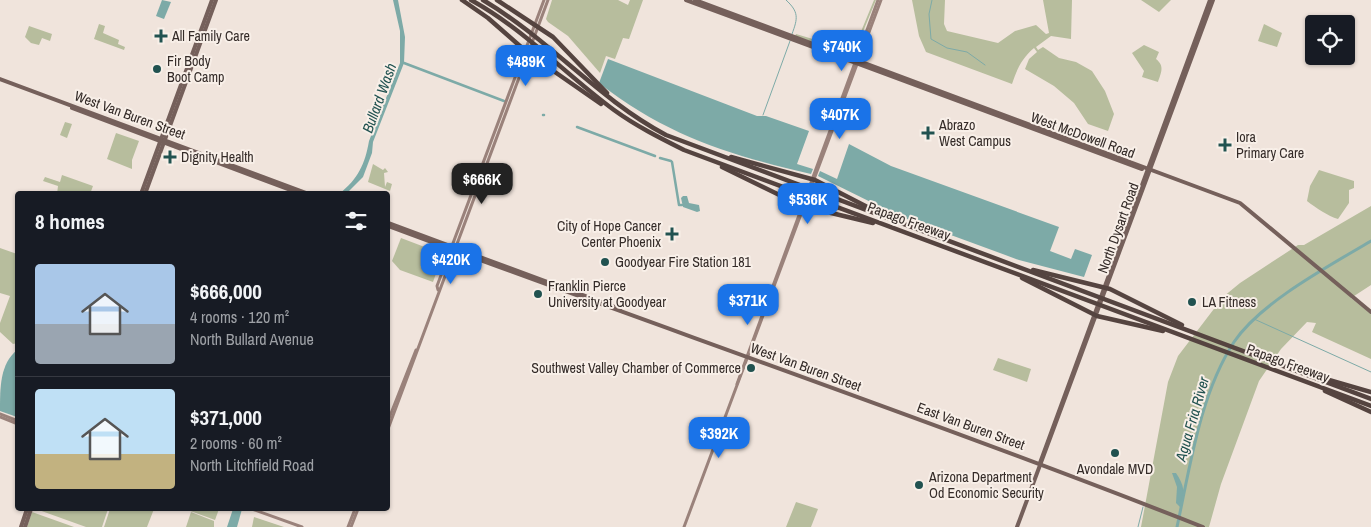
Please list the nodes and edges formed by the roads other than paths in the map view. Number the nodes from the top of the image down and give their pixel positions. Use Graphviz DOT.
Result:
graph roads {
  1 [pos="212,0"];
  2 [pos="216,0"];
  3 [pos="462,0"];
  4 [pos="470,0"];
  5 [pos="474,0"];
  6 [pos="483,0"];
  7 [pos="497,0"];
  8 [pos="547,0"];
  9 [pos="686,0"];
  10 [pos="695,0"];
  11 [pos="880,0"];
  12 [pos="1212,0"];
  13 [pos="207,13"];
  14 [pos="732,15"];
  15 [pos="538,25"];
  16 [pos="206,26"];
  17 [pos="200,33"];
  18 [pos="529,36"];
  19 [pos="536,42"];
  20 [pos="199,46"];
  21 [pos="527,53"];
  22 [pos="857,61"];
  23 [pos="0,80"];
  24 [pos="639,119"];
  25 [pos="628,120"];
  26 [pos="498,126"];
  27 [pos="162,141"];
  28 [pos="496,142"];
  29 [pos="197,154"];
  30 [pos="734,165"];
  31 [pos="743,169"];
  32 [pos="1150,171"];
  33 [pos="813,179"];
  34 [pos="144,191"];
  35 [pos="293,191"];
  36 [pos="301,191"];
  37 [pos="813,195"];
  38 [pos="803,206"];
  39 [pos="896,222"];
  40 [pos="390,225"];
  41 [pos="896,229"];
  42 [pos="454,249"];
  43 [pos="992,264"];
  44 [pos="1012,265"];
  45 [pos="554,288"];
  46 [pos="562,288"];
  47 [pos="1105,288"];
  48 [pos="1094,300"];
  49 [pos="602,304"];
  50 [pos="1371,312"];
  51 [pos="1095,315"];
  52 [pos="761,320"];
  53 [pos="1189,333"];
  54 [pos="1086,334"];
  55 [pos="1086,345"];
  56 [pos="416,350"];
  57 [pos="747,358"];
  58 [pos="1275,367"];
  59 [pos="1295,370"];
  60 [pos="1294,377"];
  61 [pos="1371,392"];
  62 [pos="1371,399"];
  63 [pos="1371,404"];
  64 [pos="894,410"];
  65 [pos="1371,412"];
  66 [pos="0,416"];
  67 [pos="390,416"];
  68 [pos="15,421"];
  69 [pos="390,424"];
  70 [pos="1040,463"];
  71 [pos="28,511"];
  72 [pos="258,511"];
  73 [pos="355,511"];
  74 [pos="23,527"];
  75 [pos="302,527"];
  76 [pos="350,527"];
  77 [pos="684,527"];
  78 [pos="1017,527"];
  79 [pos="1203,527"];
  1 -- 13 [label="main road"];
  2 -- 16 [label="main road"];
  3 -- 21 [label="highway"];
  4 -- 18 [label="highway, Papago Freeway"];
  5 -- 18 [label="highway"];
  6 -- 18 [label="highway, Papago Freeway"];
  7 -- 15 [label="highway"];
  8 -- 15 [label="main road"];
  9 -- 14 [label="main road, West McDowell Road"];
  10 -- 14 [label="main road, West McDowell Road"];
  11 -- 22 [label="main road"];
  12 -- 32 [label="main road, North Dysart Road"];
  13 -- 16 [label="main road"];
  13 -- 17 [label="main road"];
  14 -- 22 [label="main road, West McDowell Road"];
  15 -- 21 [label="main road"];
  15 -- 24 [label="highway"];
  16 -- 20 [label="main road"];
  17 -- 20 [label="main road"];
  17 -- 27 [label="main road"];
  18 -- 19 [label="highway, Papago Freeway"];
  19 -- 24 [label="highway, Papago Freeway"];
  19 -- 25 [label="highway, Papago Freeway"];
  19 -- 30 [label="highway"];
  20 -- 27 [label="main road"];
  21 -- 25 [label="highway"];
  21 -- 26 [label="main road"];
  21 -- 28 [label="main road"];
  22 -- 32 [label="main road, West McDowell Road"];
  22 -- 33 [label="main road"];
  23 -- 27 [label="main road, West Van Buren Street"];
  24 -- 30 [label="highway, Papago Freeway"];
  25 -- 30 [label="highway, Papago Freeway"];
  26 -- 28 [label="main road"];
  26 -- 42 [label="main road"];
  27 -- 29 [label="main road, West Van Buren Street"];
  27 -- 34 [label="main road"];
  28 -- 42 [label="main road"];
  29 -- 35 [label="main road, West Van Buren Street"];
  29 -- 36 [label="main road, West Van Buren Street"];
  30 -- 31 [label="highway"];
  30 -- 31 [label="highway, Papago Freeway"];
  31 -- 33 [label="highway"];
  31 -- 37 [label="highway, Papago Freeway"];
  31 -- 38 [label="highway"];
  32 -- 47 [label="main road, North Dysart Road"];
  32 -- 50 [label="main road, West McDowell Road"];
  33 -- 38 [label="main road"];
  33 -- 39 [label="highway"];
  37 -- 39 [label="highway, Papago Freeway"];
  37 -- 41 [label="highway, Papago Freeway"];
  37 -- 48 [label="highway"];
  38 -- 41 [label="highway"];
  38 -- 52 [label="main road"];
  38 -- 52 [label="main road"];
  39 -- 44 [label="highway, Papago Freeway"];
  40 -- 42 [label="main road, West Van Buren Street"];
  41 -- 43 [label="highway, Papago Freeway"];
  42 -- 45 [label="main road, West Van Buren Street"];
  42 -- 46 [label="main road, West Van Buren Street"];
  42 -- 56 [label="main road"];
  43 -- 48 [label="highway, Papago Freeway"];
  43 -- 51 [label="highway"];
  44 -- 47 [label="highway"];
  44 -- 48 [label="highway, Papago Freeway"];
  45 -- 46 [label="main road"];
  45 -- 49 [label="main road, West Van Buren Street"];
  46 -- 49 [label="main road, West Van Buren Street"];
  47 -- 51 [label="main road, North Dysart Road"];
  47 -- 53 [label="highway"];
  48 -- 53 [label="highway, Papago Freeway"];
  49 -- 57 [label="main road, West Van Buren Street"];
  51 -- 53 [label="highway"];
  51 -- 54 [label="main road, North Dysart Road"];
  51 -- 55 [label="main road, North Dysart Road"];
  52 -- 57 [label="main road"];
  52 -- 57 [label="main road"];
  53 -- 58 [label="highway, Papago Freeway"];
  53 -- 58 [label="highway, Papago Freeway"];
  54 -- 55 [label="main road"];
  54 -- 70 [label="main road, North Dysart Road"];
  55 -- 70 [label="main road, North Dysart Road"];
  56 -- 67 [label="main road"];
  56 -- 69 [label="main road"];
  57 -- 64 [label="main road, West Van Buren Street"];
  57 -- 77 [label="main road"];
  58 -- 59 [label="highway, Papago Freeway"];
  58 -- 60 [label="highway, Papago Freeway"];
  58 -- 63 [label="highway"];
  59 -- 61 [label="highway"];
  59 -- 62 [label="highway, Papago Freeway"];
  60 -- 63 [label="highway, Papago Freeway"];
  60 -- 65 [label="highway"];
  64 -- 70 [label="main road, East Van Buren Street"];
  66 -- 68 [label="main road"];
  70 -- 78 [label="main road, North Dysart Road"];
  70 -- 79 [label="main road"];
  71 -- 74 [label="main road"];
  72 -- 75 [label="main road"];
  73 -- 76 [label="main road"];
}
